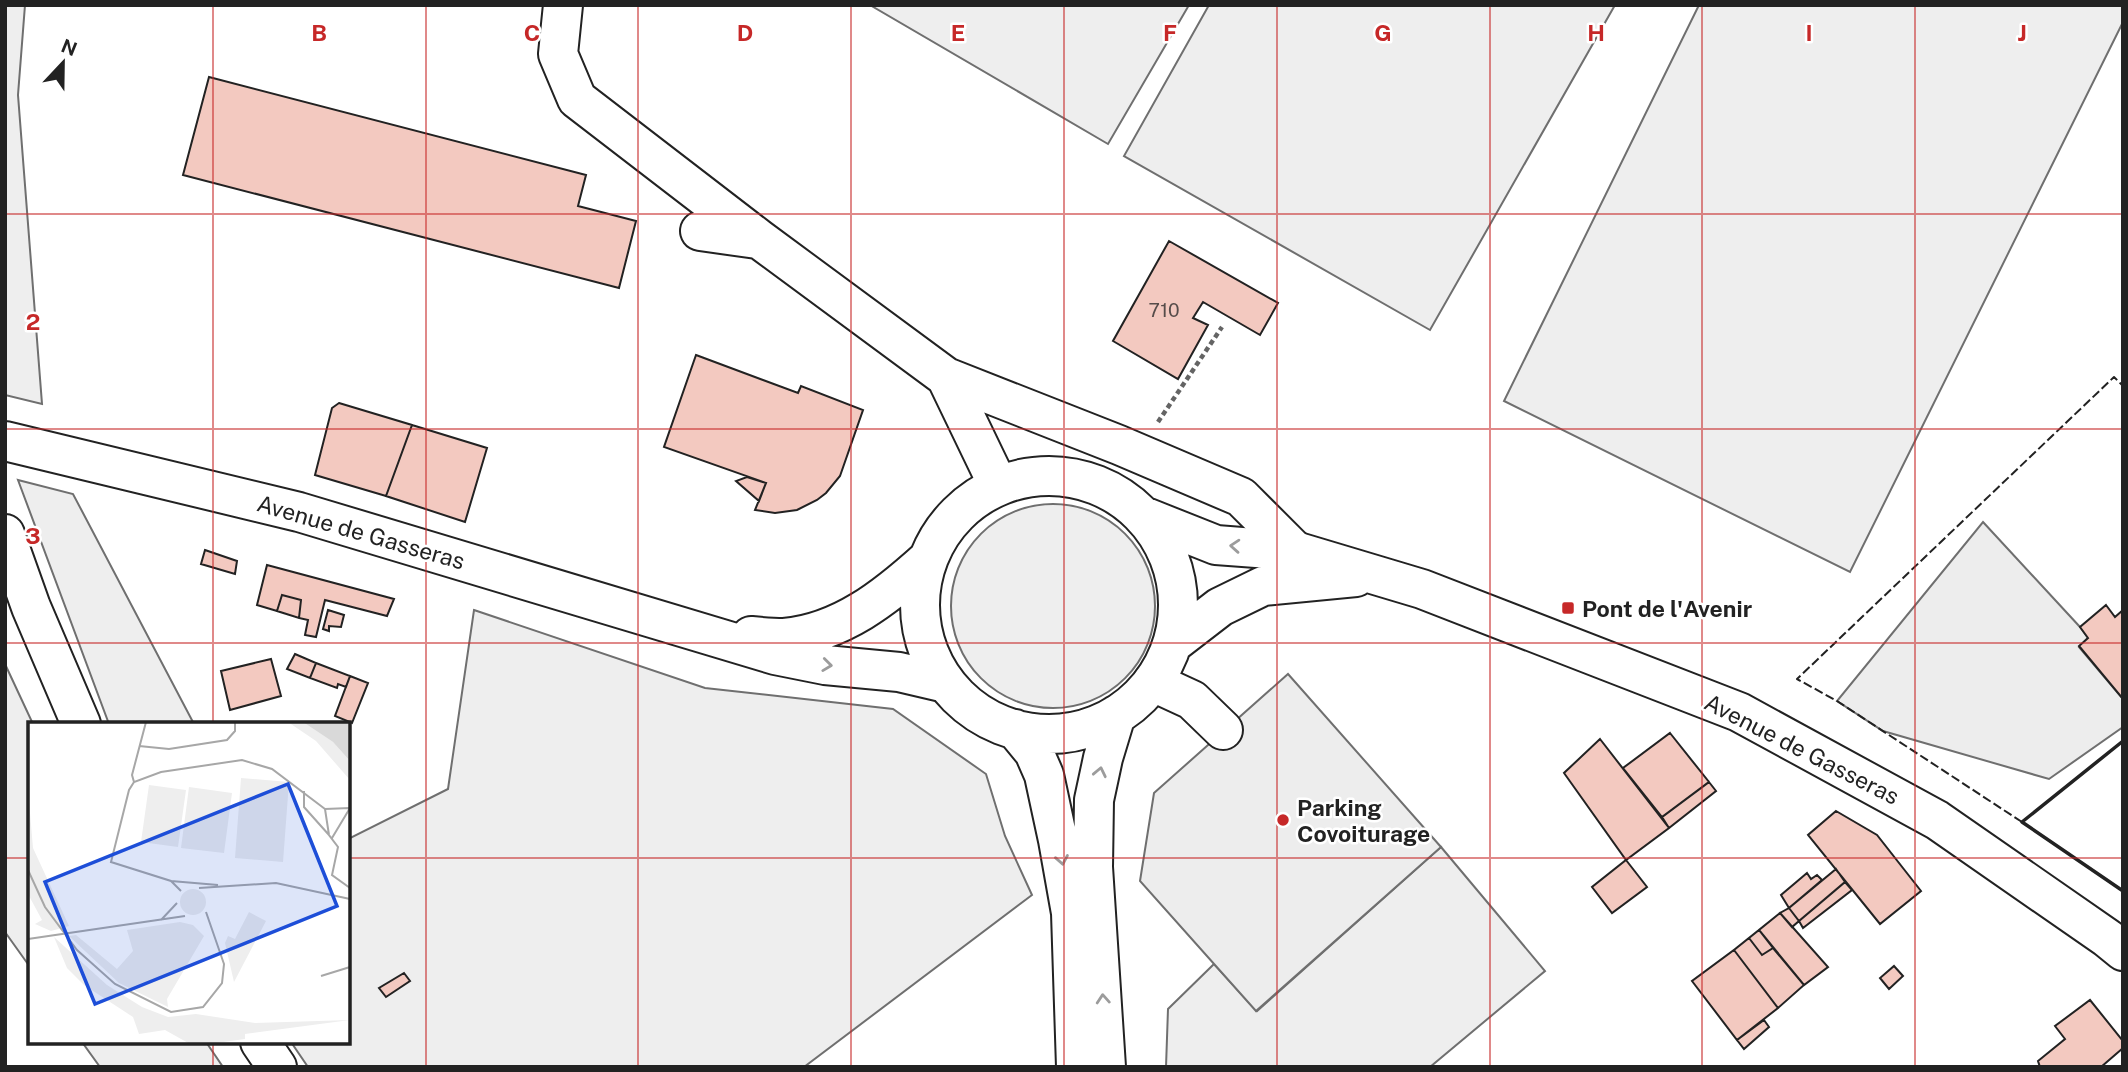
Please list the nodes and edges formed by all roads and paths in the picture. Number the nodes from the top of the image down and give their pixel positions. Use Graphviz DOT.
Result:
graph roads {
  1 [pos="563,5"];
  2 [pos="699,231"];
  3 [pos="759,239"];
  4 [pos="1222,327"];
  5 [pos="946,377"];
  6 [pos="5,441"];
  7 [pos="1119,445"];
  8 [pos="998,485"];
  9 [pos="1143,516"];
  10 [pos="5,534"];
  11 [pos="1295,551"];
  12 [pos="927,560"];
  13 [pos="1373,576"];
  14 [pos="713,635"];
  15 [pos="1172,645"];
  16 [pos="1153,682"];
  17 [pos="946,683"];
  18 [pos="1116,715"];
  19 [pos="80,722"];
  20 [pos="1015,729"];
  21 [pos="1223,730"];
  22 [pos="2123,951"];
  23 [pos="261,1044"];
  24 [pos="277,1067"];
  25 [pos="1076,1067"];
  26 [pos="1107,1067"];
  1 -- 3 [label="main road"];
  2 -- 3 [label="main road"];
  3 -- 5 [label="main road"];
  4 -- 7 [label="path"];
  5 -- 7 [label="main road"];
  5 -- 8 [label="main road"];
  6 -- 14 [label="main road, Avenue de Gasseras"];
  7 -- 11 [label="main road"];
  8 -- 9 [label="main road"];
  8 -- 12 [label="main road"];
  11 -- 9 [label="main road, Avenue de Gasseras, one-way"];
  9 -- 15 [label="main road"];
  10 -- 19 [label="main road"];
  11 -- 13 [label="main road, Avenue de Gasseras"];
  12 -- 14 [label="main road, Avenue de Gasseras"];
  12 -- 17 [label="main road"];
  13 -- 15 [label="main road, Avenue de Gasseras"];
  13 -- 22 [label="main road, Avenue de Gasseras"];
  14 -- 17 [label="main road, Avenue de Gasseras, one-way"];
  15 -- 16 [label="main road"];
  16 -- 18 [label="main road"];
  16 -- 21 [label="main road"];
  17 -- 20 [label="main road"];
  18 -- 20 [label="main road"];
  26 -- 18 [label="main road, one-way"];
  20 -- 25 [label="main road, one-way"];
  23 -- 24 [label="main road"];
}
